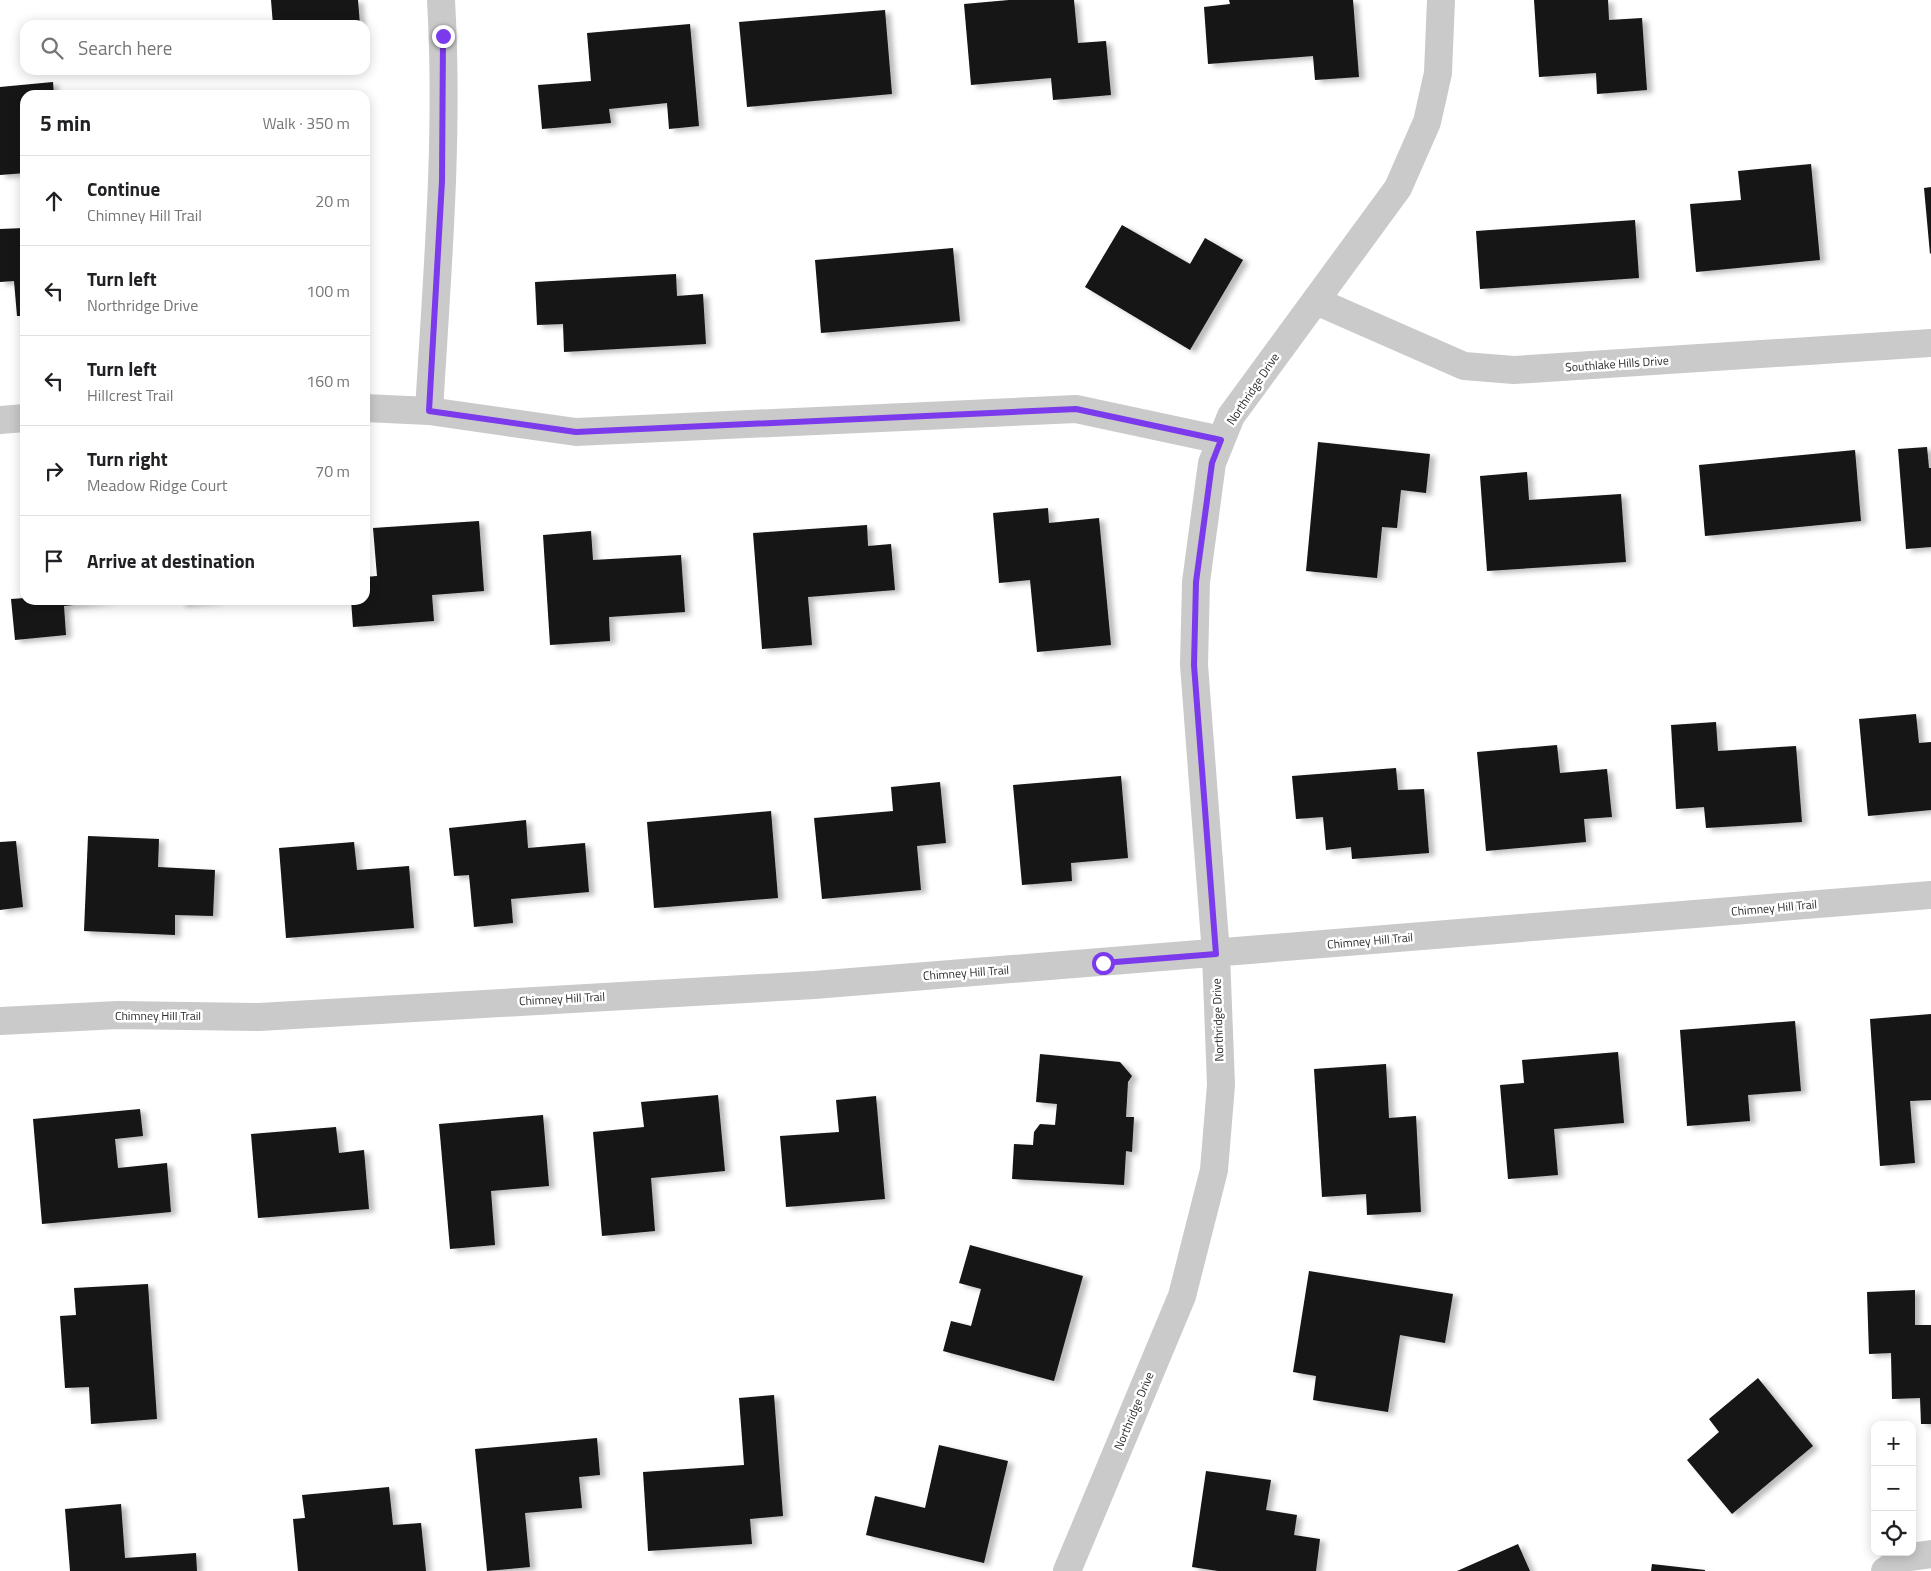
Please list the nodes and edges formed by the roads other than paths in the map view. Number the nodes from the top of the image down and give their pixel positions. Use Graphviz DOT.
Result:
graph roads {
  1 [pos="441,0"];
  2 [pos="1441,0"];
  3 [pos="1316,300"];
  4 [pos="1931,343"];
  5 [pos="370,408"];
  6 [pos="429,411"];
  7 [pos="20,418"];
  8 [pos="0,420"];
  9 [pos="1221,440"];
  10 [pos="1931,895"];
  11 [pos="1216,954"];
  12 [pos="0,1021"];
  13 [pos="1931,1554"];
  14 [pos="1067,1571"];
  15 [pos="1885,1571"];
  1 -- 6 [label="street"];
  2 -- 3 [label="street, Northridge Drive"];
  3 -- 4 [label="street, Southlake Hills Drive"];
  3 -- 9 [label="street, Northridge Drive"];
  5 -- 6 [label="street"];
  6 -- 9 [label="street"];
  7 -- 8 [label="street"];
  9 -- 11 [label="street, Northridge Drive"];
  10 -- 11 [label="street, Chimney Hill Trail"];
  11 -- 12 [label="street, Chimney Hill Trail"];
  11 -- 14 [label="street, Northridge Drive"];
  13 -- 15 [label="street"];
}
